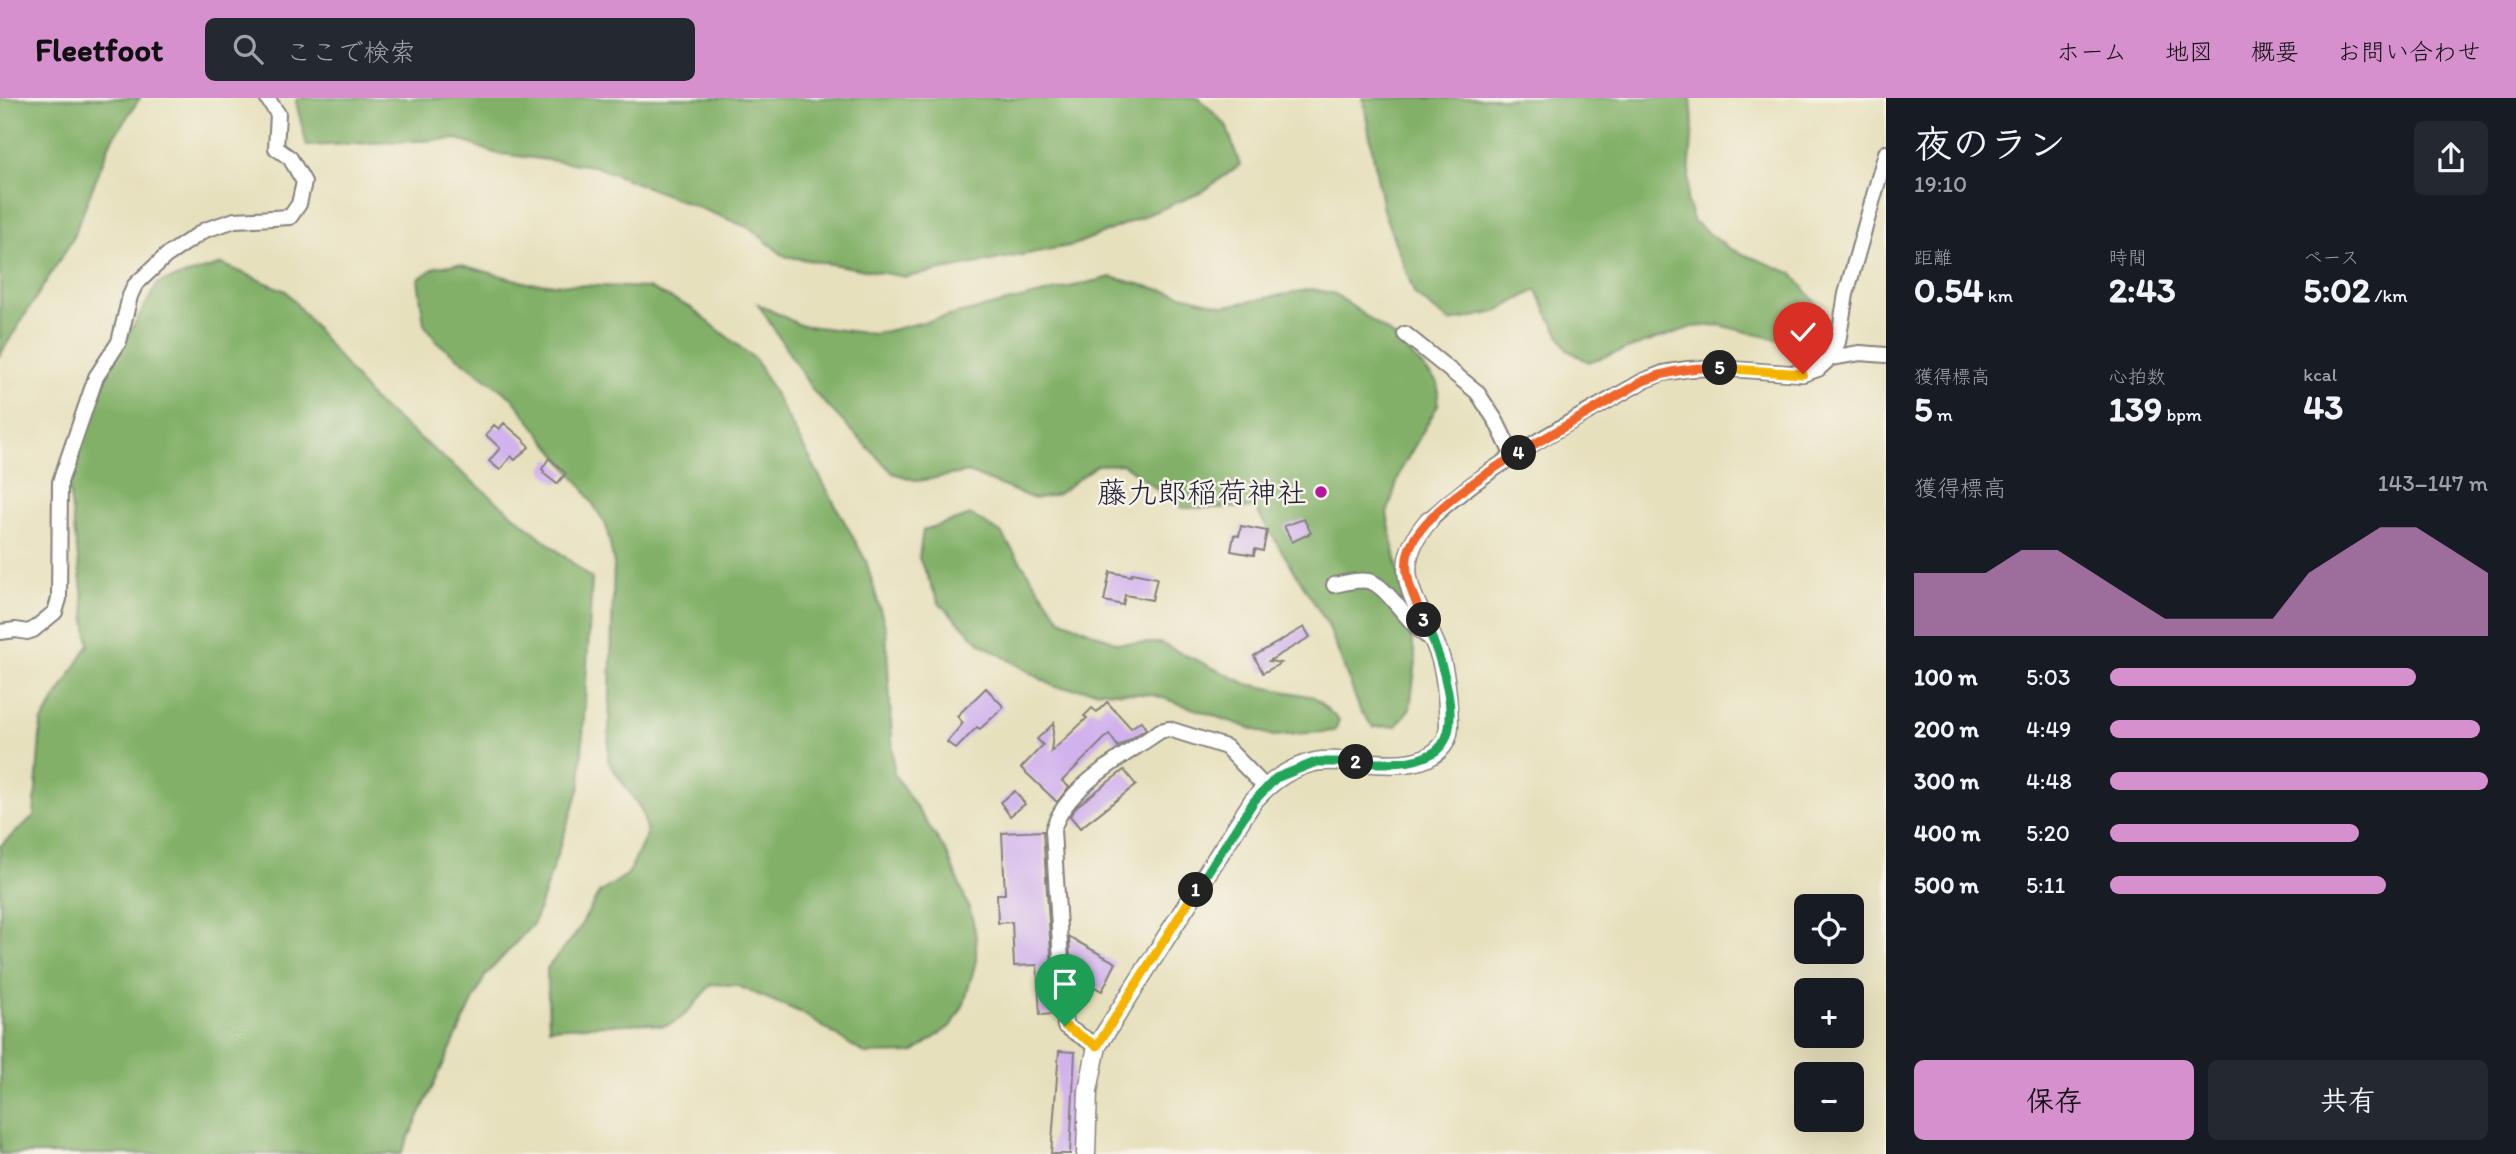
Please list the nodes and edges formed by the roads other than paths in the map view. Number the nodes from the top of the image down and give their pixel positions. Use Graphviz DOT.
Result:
graph roads {
  1 [pos="267,98"];
  2 [pos="1886,153"];
  3 [pos="1405,334"];
  4 [pos="1886,355"];
  5 [pos="1830,358"];
  6 [pos="1514,456"];
  7 [pos="1429,520"];
  8 [pos="1334,585"];
  9 [pos="0,632"];
  10 [pos="1434,640"];
  11 [pos="1265,787"];
  12 [pos="1097,1046"];
  13 [pos="1086,1154"];
  1 -- 9 [label="street"];
  2 -- 5 [label="street"];
  3 -- 6 [label="street"];
  4 -- 5 [label="street"];
  5 -- 6 [label="street"];
  6 -- 7 [label="street"];
  7 -- 10 [label="street"];
  8 -- 10 [label="street"];
  10 -- 11 [label="street"];
  11 -- 12 [label="street"];
  11 -- 12 [label="street"];
  12 -- 13 [label="street"];
}
